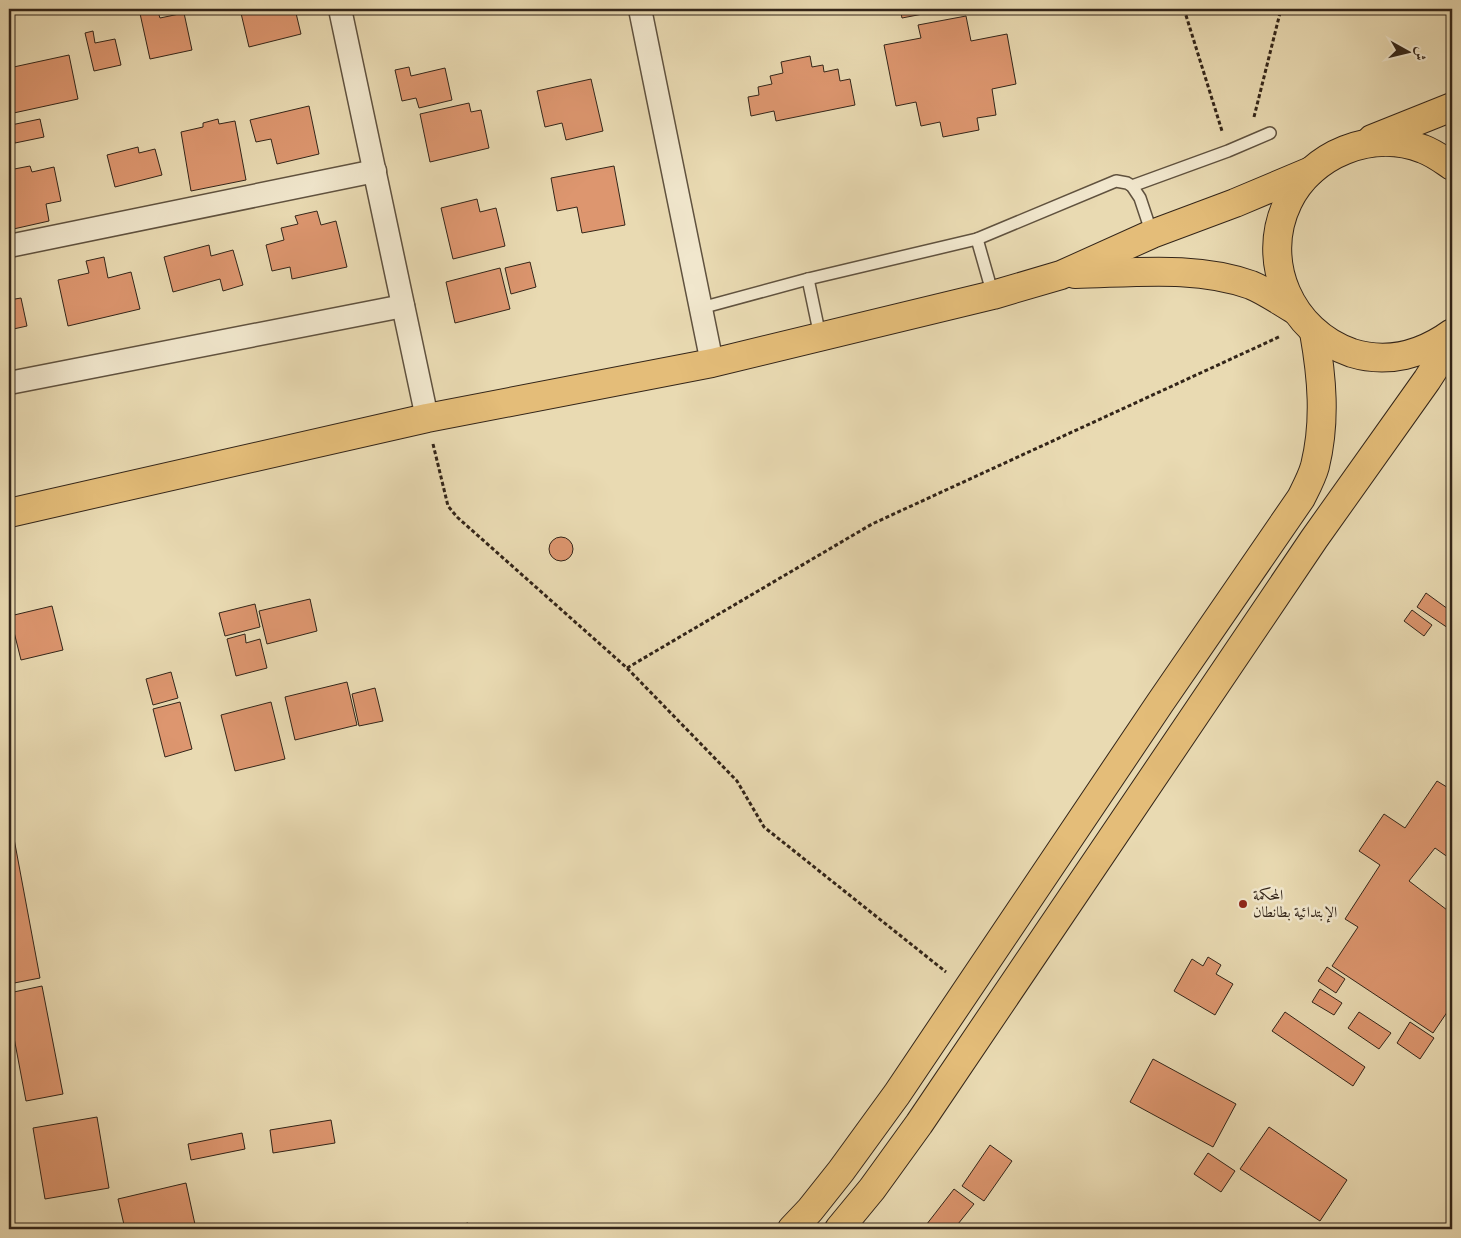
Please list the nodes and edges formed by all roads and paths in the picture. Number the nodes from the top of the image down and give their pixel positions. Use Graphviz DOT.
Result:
graph roads {
  1 [pos="340,9"];
  2 [pos="640,9"];
  3 [pos="1184,9"];
  4 [pos="1281,9"];
  5 [pos="1452,107"];
  6 [pos="1270,134"];
  7 [pos="1248,143"];
  8 [pos="1353,147"];
  9 [pos="1228,151"];
  10 [pos="1452,166"];
  11 [pos="375,171"];
  12 [pos="1310,171"];
  13 [pos="1132,186"];
  14 [pos="1152,234"];
  15 [pos="977,239"];
  16 [pos="9,246"];
  17 [pos="1060,275"];
  18 [pos="808,279"];
  19 [pos="993,295"];
  20 [pos="403,306"];
  21 [pos="700,308"];
  22 [pos="1305,322"];
  23 [pos="1452,333"];
  24 [pos="820,336"];
  25 [pos="1452,340"];
  26 [pos="712,363"];
  27 [pos="9,383"];
  28 [pos="427,418"];
  29 [pos="9,513"];
  30 [pos="627,668"];
  31 [pos="968,990"];
  32 [pos="792,1229"];
  33 [pos="839,1229"];
  1 -- 11 [label="street"];
  2 -- 21 [label="street"];
  3 -- 9 [label="path"];
  4 -- 7 [label="path"];
  5 -- 8 [label="main road"];
  6 -- 7 [label="lane"];
  7 -- 9 [label="lane"];
  8 -- 10 [label="main road"];
  8 -- 12 [label="main road"];
  9 -- 13 [label="lane"];
  11 -- 16 [label="street"];
  11 -- 20 [label="street"];
  12 -- 14 [label="main road"];
  12 -- 22 [label="main road"];
  13 -- 14 [label="lane"];
  13 -- 15 [label="lane"];
  14 -- 17 [label="main road"];
  15 -- 18 [label="lane"];
  15 -- 19 [label="lane"];
  17 -- 19 [label="main road"];
  17 -- 22 [label="main road"];
  18 -- 21 [label="lane"];
  18 -- 24 [label="lane"];
  19 -- 24 [label="main road"];
  20 -- 27 [label="street"];
  20 -- 28 [label="street"];
  21 -- 26 [label="street"];
  22 -- 23 [label="main road"];
  22 -- 30 [label="path"];
  22 -- 31 [label="main road"];
  24 -- 26 [label="main road"];
  25 -- 33 [label="main road"];
  26 -- 28 [label="main road"];
  28 -- 29 [label="main road"];
  28 -- 30 [label="path"];
  30 -- 31 [label="path"];
  31 -- 32 [label="main road"];
}
